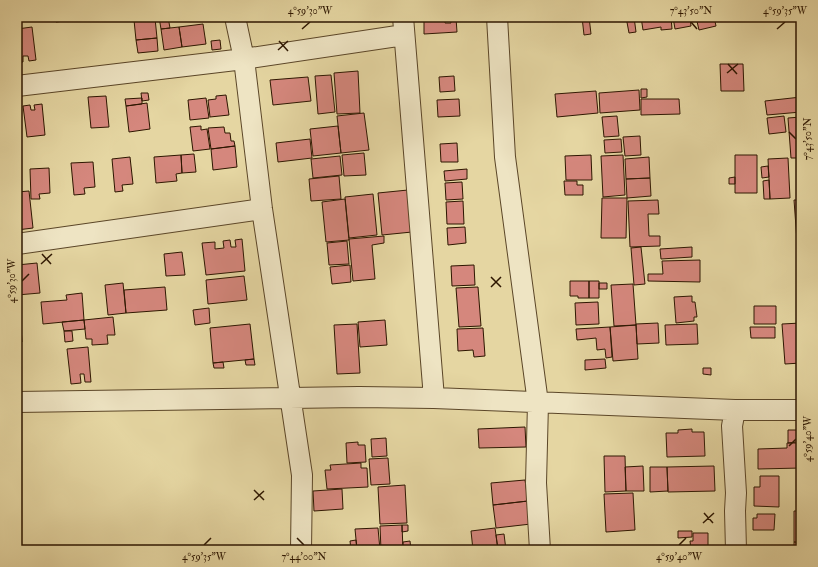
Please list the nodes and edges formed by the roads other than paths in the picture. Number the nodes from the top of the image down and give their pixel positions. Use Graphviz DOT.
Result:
graph roads {
  1 [pos="235,17"];
  2 [pos="497,17"];
  3 [pos="404,26"];
  4 [pos="244,59"];
  5 [pos="17,86"];
  6 [pos="262,209"];
  7 [pos="17,244"];
  8 [pos="434,398"];
  9 [pos="291,399"];
  10 [pos="17,402"];
  11 [pos="538,403"];
  12 [pos="735,410"];
  13 [pos="801,410"];
  14 [pos="301,550"];
  15 [pos="540,550"];
  16 [pos="736,550"];
  1 -- 4 [label="street"];
  2 -- 11 [label="street"];
  3 -- 4 [label="street"];
  3 -- 8 [label="street"];
  4 -- 5 [label="street"];
  4 -- 6 [label="street"];
  6 -- 7 [label="street"];
  6 -- 9 [label="street"];
  8 -- 9 [label="street"];
  8 -- 11 [label="street"];
  9 -- 10 [label="street"];
  9 -- 14 [label="street"];
  11 -- 12 [label="street"];
  11 -- 15 [label="street"];
  12 -- 13 [label="street"];
  12 -- 16 [label="street"];
}
